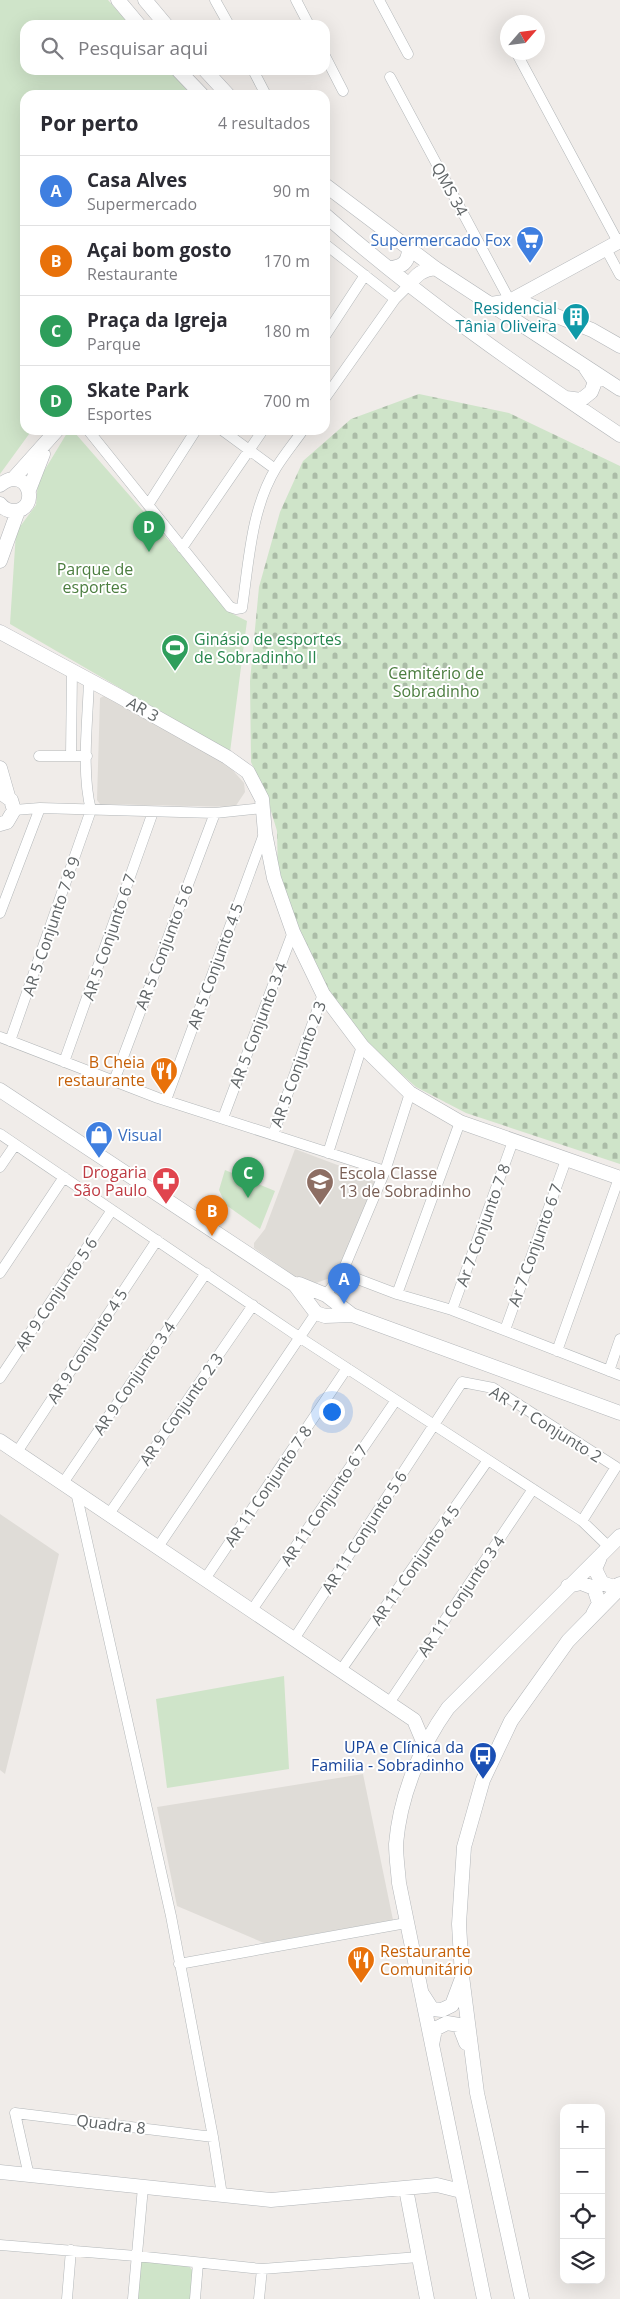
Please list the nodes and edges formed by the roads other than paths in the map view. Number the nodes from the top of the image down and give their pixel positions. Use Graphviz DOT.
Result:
graph roads {
  1 [pos="118,0"];
  2 [pos="145,0"];
  3 [pos="215,0"];
  4 [pos="296,0"];
  5 [pos="379,0"];
  6 [pos="135,20"];
  7 [pos="162,20"];
  8 [pos="225,20"];
  9 [pos="306,20"];
  10 [pos="408,54"];
  11 [pos="520,60"];
  12 [pos="330,65"];
  13 [pos="183,75"];
  14 [pos="210,75"];
  15 [pos="256,75"];
  16 [pos="390,77"];
  17 [pos="197,90"];
  18 [pos="223,90"];
  19 [pos="263,90"];
  20 [pos="343,90"];
  21 [pos="330,189"];
  22 [pos="330,219"];
  23 [pos="619,242"];
  24 [pos="330,248"];
  25 [pos="606,249"];
  26 [pos="409,250"];
  27 [pos="390,268"];
  28 [pos="435,268"];
  29 [pos="365,275"];
  30 [pos="620,275"];
  31 [pos="409,285"];
  32 [pos="395,299"];
  33 [pos="512,300"];
  34 [pos="491,304"];
  35 [pos="516,320"];
  36 [pos="330,328"];
  37 [pos="620,346"];
  38 [pos="584,365"];
  39 [pos="620,389"];
  40 [pos="330,391"];
  41 [pos="563,397"];
  42 [pos="53,435"];
  43 [pos="54,435"];
  44 [pos="92,435"];
  45 [pos="193,435"];
  46 [pos="229,435"];
  47 [pos="260,435"];
  48 [pos="299,435"];
  49 [pos="620,436"];
  50 [pos="250,450"];
  51 [pos="275,469"];
  52 [pos="14,478"];
  53 [pos="0,485"];
  54 [pos="29,490"];
  55 [pos="0,504"];
  56 [pos="148,505"];
  57 [pos="18,511"];
  58 [pos="182,548"];
  59 [pos="0,561"];
  60 [pos="0,632"];
  61 [pos="72,670"];
  62 [pos="89,679"];
  63 [pos="39,756"];
  64 [pos="71,756"];
  65 [pos="87,756"];
  66 [pos="0,768"];
  67 [pos="4,794"];
  68 [pos="40,808"];
  69 [pos="264,808"];
  70 [pos="91,810"];
  71 [pos="153,812"];
  72 [pos="215,813"];
  73 [pos="5,821"];
  74 [pos="265,833"];
  75 [pos="0,913"];
  76 [pos="293,932"];
  77 [pos="323,994"];
  78 [pos="5,1039"];
  79 [pos="362,1046"];
  80 [pos="64,1062"];
  81 [pos="114,1081"];
  82 [pos="0,1090"];
  83 [pos="410,1094"];
  84 [pos="166,1100"];
  85 [pos="223,1118"];
  86 [pos="460,1122"];
  87 [pos="0,1134"];
  88 [pos="273,1135"];
  89 [pos="513,1141"];
  90 [pos="15,1145"];
  91 [pos="328,1153"];
  92 [pos="566,1160"];
  93 [pos="0,1167"];
  94 [pos="385,1171"];
  95 [pos="64,1177"];
  96 [pos="620,1178"];
  97 [pos="112,1210"];
  98 [pos="157,1240"];
  99 [pos="206,1273"];
  100 [pos="342,1273"];
  101 [pos="0,1274"];
  102 [pos="295,1285"];
  103 [pos="397,1294"];
  104 [pos="325,1296"];
  105 [pos="253,1305"];
  106 [pos="452,1310"];
  107 [pos="316,1312"];
  108 [pos="352,1315"];
  109 [pos="504,1330"];
  110 [pos="300,1336"];
  111 [pos="620,1339"];
  112 [pos="557,1351"];
  113 [pos="347,1368"];
  114 [pos="608,1371"];
  115 [pos="620,1375"];
  116 [pos="0,1378"];
  117 [pos="396,1400"];
  118 [pos="620,1413"];
  119 [pos="434,1425"];
  120 [pos="0,1441"];
  121 [pos="17,1452"];
  122 [pos="488,1460"];
  123 [pos="618,1464"];
  124 [pos="63,1483"];
  125 [pos="533,1489"];
  126 [pos="76,1492"];
  127 [pos="109,1514"];
  128 [pos="582,1521"];
  129 [pos="620,1536"];
  130 [pos="158,1547"];
  131 [pos="606,1550"];
  132 [pos="205,1579"];
  133 [pos="568,1586"];
  134 [pos="620,1586"];
  135 [pos="252,1610"];
  136 [pos="592,1616"];
  137 [pos="294,1639"];
  138 [pos="341,1670"];
  139 [pos="389,1703"];
  140 [pos="441,1717"];
  141 [pos="414,1720"];
  142 [pos="425,1746"];
  143 [pos="406,1923"];
  144 [pos="179,1964"];
  145 [pos="462,1976"];
  146 [pos="420,1990"];
  147 [pos="432,2048"];
  148 [pos="477,2092"];
  149 [pos="213,2137"];
  150 [pos="456,2162"];
  151 [pos="0,2172"];
  152 [pos="29,2176"];
  153 [pos="437,2185"];
  154 [pos="143,2188"];
  155 [pos="406,2189"];
  156 [pos="461,2191"];
  157 [pos="222,2196"];
  158 [pos="0,2245"];
  159 [pos="70,2250"];
  160 [pos="136,2256"];
  161 [pos="419,2257"];
  162 [pos="198,2263"];
  163 [pos="262,2269"];
  164 [pos="67,2299"];
  165 [pos="133,2299"];
  166 [pos="195,2299"];
  167 [pos="259,2299"];
  168 [pos="427,2299"];
  169 [pos="484,2299"];
  170 [pos="522,2299"];
  1 -- 6 [label="street"];
  2 -- 7 [label="street"];
  3 -- 8 [label="street"];
  4 -- 9 [label="street"];
  5 -- 10 [label="street"];
  11 -- 23 [label="street"];
  12 -- 20 [label="street"];
  13 -- 17 [label="street"];
  14 -- 18 [label="street"];
  15 -- 19 [label="street"];
  16 -- 33 [label="street, QMS 34"];
  21 -- 26 [label="street"];
  22 -- 27 [label="street"];
  23 -- 25 [label="street"];
  24 -- 29 [label="street"];
  25 -- 30 [label="street"];
  25 -- 33 [label="street"];
  26 -- 27 [label="street"];
  26 -- 28 [label="street"];
  27 -- 31 [label="street"];
  28 -- 31 [label="street"];
  28 -- 34 [label="street"];
  29 -- 32 [label="street"];
  29 -- 36 [label="street"];
  31 -- 32 [label="street"];
  31 -- 41 [label="street"];
  32 -- 40 [label="street"];
  33 -- 34 [label="street"];
  33 -- 35 [label="street"];
  33 -- 37 [label="street"];
  34 -- 35 [label="street"];
  35 -- 38 [label="street"];
  38 -- 39 [label="street"];
  38 -- 41 [label="street"];
  41 -- 49 [label="street"];
  42 -- 52 [label="street"];
  43 -- 54 [label="street"];
  44 -- 56 [label="street"];
  45 -- 56 [label="street"];
  46 -- 50 [label="street"];
  47 -- 50 [label="street"];
  48 -- 51 [label="street"];
  50 -- 51 [label="street"];
  50 -- 58 [label="street"];
  51 -- 58 [label="street"];
  52 -- 53 [label="street"];
  52 -- 54 [label="street"];
  54 -- 57 [label="street"];
  55 -- 57 [label="street"];
  56 -- 58 [label="street"];
  57 -- 59 [label="street"];
  60 -- 61 [label="street, AR 3"];
  61 -- 62 [label="street, AR 3"];
  61 -- 64 [label="street"];
  62 -- 65 [label="street"];
  62 -- 69 [label="street, AR 3"];
  63 -- 64 [label="street"];
  64 -- 65 [label="street"];
  65 -- 70 [label="street"];
  66 -- 67 [label="street"];
  67 -- 73 [label="street"];
  68 -- 70 [label="street"];
  68 -- 73 [label="street"];
  68 -- 75 [label="street"];
  69 -- 72 [label="street"];
  69 -- 74 [label="street, AR 3"];
  70 -- 71 [label="street"];
  70 -- 78 [label="street, AR 5 Conjunto 7 8 9"];
  71 -- 72 [label="street"];
  71 -- 80 [label="street, AR 5 Conjunto 6 7"];
  72 -- 81 [label="street, AR 5 Conjunto 5 6"];
  74 -- 76 [label="street, AR 3"];
  74 -- 84 [label="street, AR 5 Conjunto 4 5"];
  76 -- 77 [label="street, AR 3"];
  76 -- 85 [label="street, AR 5 Conjunto 3 4"];
  77 -- 79 [label="street, AR 3"];
  77 -- 88 [label="street, AR 5 Conjunto 2 3"];
  78 -- 80 [label="street"];
  79 -- 83 [label="street, AR 3"];
  79 -- 91 [label="street"];
  80 -- 81 [label="street"];
  81 -- 84 [label="street"];
  82 -- 102 [label="street"];
  83 -- 86 [label="street, AR 3"];
  83 -- 94 [label="street"];
  84 -- 85 [label="street"];
  85 -- 88 [label="street"];
  86 -- 89 [label="street, AR 3"];
  86 -- 103 [label="street"];
  87 -- 90 [label="street"];
  88 -- 91 [label="street"];
  89 -- 92 [label="street, AR 3"];
  89 -- 106 [label="street, Ar 7 Conjunto 7 8"];
  90 -- 93 [label="street"];
  90 -- 95 [label="street"];
  91 -- 94 [label="street"];
  92 -- 96 [label="street, AR 3"];
  92 -- 109 [label="street, Ar 7 Conjunto 6 7"];
  94 -- 100 [label="street"];
  95 -- 97 [label="street"];
  95 -- 101 [label="street"];
  96 -- 112 [label="street"];
  97 -- 98 [label="street"];
  97 -- 116 [label="street, AR 9 Conjunto 5 6"];
  98 -- 99 [label="street"];
  98 -- 121 [label="street, AR 9 Conjunto 4 5"];
  99 -- 105 [label="street"];
  99 -- 124 [label="street, AR 9 Conjunto 3 4"];
  100 -- 103 [label="street"];
  100 -- 104 [label="street"];
  102 -- 104 [label="street"];
  102 -- 107 [label="street"];
  103 -- 106 [label="street"];
  104 -- 107 [label="street"];
  104 -- 107 [label="street"];
  104 -- 108 [label="street"];
  105 -- 110 [label="street"];
  105 -- 127 [label="street, AR 9 Conjunto 2 3"];
  106 -- 109 [label="street"];
  107 -- 108 [label="street"];
  107 -- 110 [label="street"];
  108 -- 118 [label="street"];
  109 -- 112 [label="street"];
  110 -- 113 [label="street"];
  110 -- 130 [label="street"];
  111 -- 114 [label="street"];
  112 -- 114 [label="street"];
  113 -- 117 [label="street"];
  113 -- 132 [label="street, AR 11 Conjunto 7 8"];
  114 -- 115 [label="street"];
  117 -- 119 [label="street"];
  117 -- 135 [label="street, AR 11 Conjunto 6 7"];
  119 -- 122 [label="street"];
  119 -- 123 [label="street, AR 11 Conjunto 2"];
  119 -- 137 [label="street, AR 11 Conjunto 5 6"];
  120 -- 121 [label="street"];
  121 -- 124 [label="street"];
  122 -- 125 [label="street"];
  122 -- 138 [label="street, AR 11 Conjunto 4 5"];
  123 -- 128 [label="street, AR 11 Conjunto 2"];
  124 -- 126 [label="street"];
  125 -- 128 [label="street"];
  125 -- 139 [label="street, AR 11 Conjunto 3 4"];
  126 -- 127 [label="street"];
  126 -- 144 [label="street"];
  127 -- 130 [label="street"];
  128 -- 131 [label="street"];
  129 -- 131 [label="street"];
  130 -- 132 [label="street"];
  131 -- 133 [label="street"];
  131 -- 134 [label="street"];
  132 -- 135 [label="street"];
  133 -- 136 [label="street"];
  133 -- 140 [label="street"];
  134 -- 136 [label="street"];
  135 -- 137 [label="street"];
  136 -- 145 [label="street"];
  137 -- 138 [label="street"];
  138 -- 139 [label="street"];
  139 -- 141 [label="street"];
  140 -- 141 [label="street"];
  140 -- 142 [label="street"];
  141 -- 142 [label="street"];
  142 -- 143 [label="street"];
  143 -- 144 [label="street"];
  143 -- 146 [label="street"];
  144 -- 149 [label="street"];
  145 -- 146 [label="street"];
  145 -- 148 [label="street"];
  146 -- 147 [label="street"];
  147 -- 148 [label="street"];
  147 -- 150 [label="street"];
  148 -- 170 [label="street"];
  149 -- 152 [label="street, Quadra 8"];
  149 -- 157 [label="street"];
  150 -- 153 [label="street"];
  150 -- 156 [label="street"];
  151 -- 152 [label="street"];
  152 -- 154 [label="street"];
  153 -- 155 [label="street"];
  153 -- 156 [label="street"];
  154 -- 157 [label="street"];
  154 -- 160 [label="street"];
  155 -- 157 [label="street"];
  155 -- 161 [label="street"];
  156 -- 169 [label="street"];
  158 -- 159 [label="street"];
  159 -- 160 [label="street"];
  159 -- 164 [label="street"];
  160 -- 162 [label="street"];
  160 -- 165 [label="street"];
  161 -- 163 [label="street"];
  161 -- 168 [label="street"];
  162 -- 163 [label="street"];
  162 -- 166 [label="street"];
  163 -- 167 [label="street"];
}
